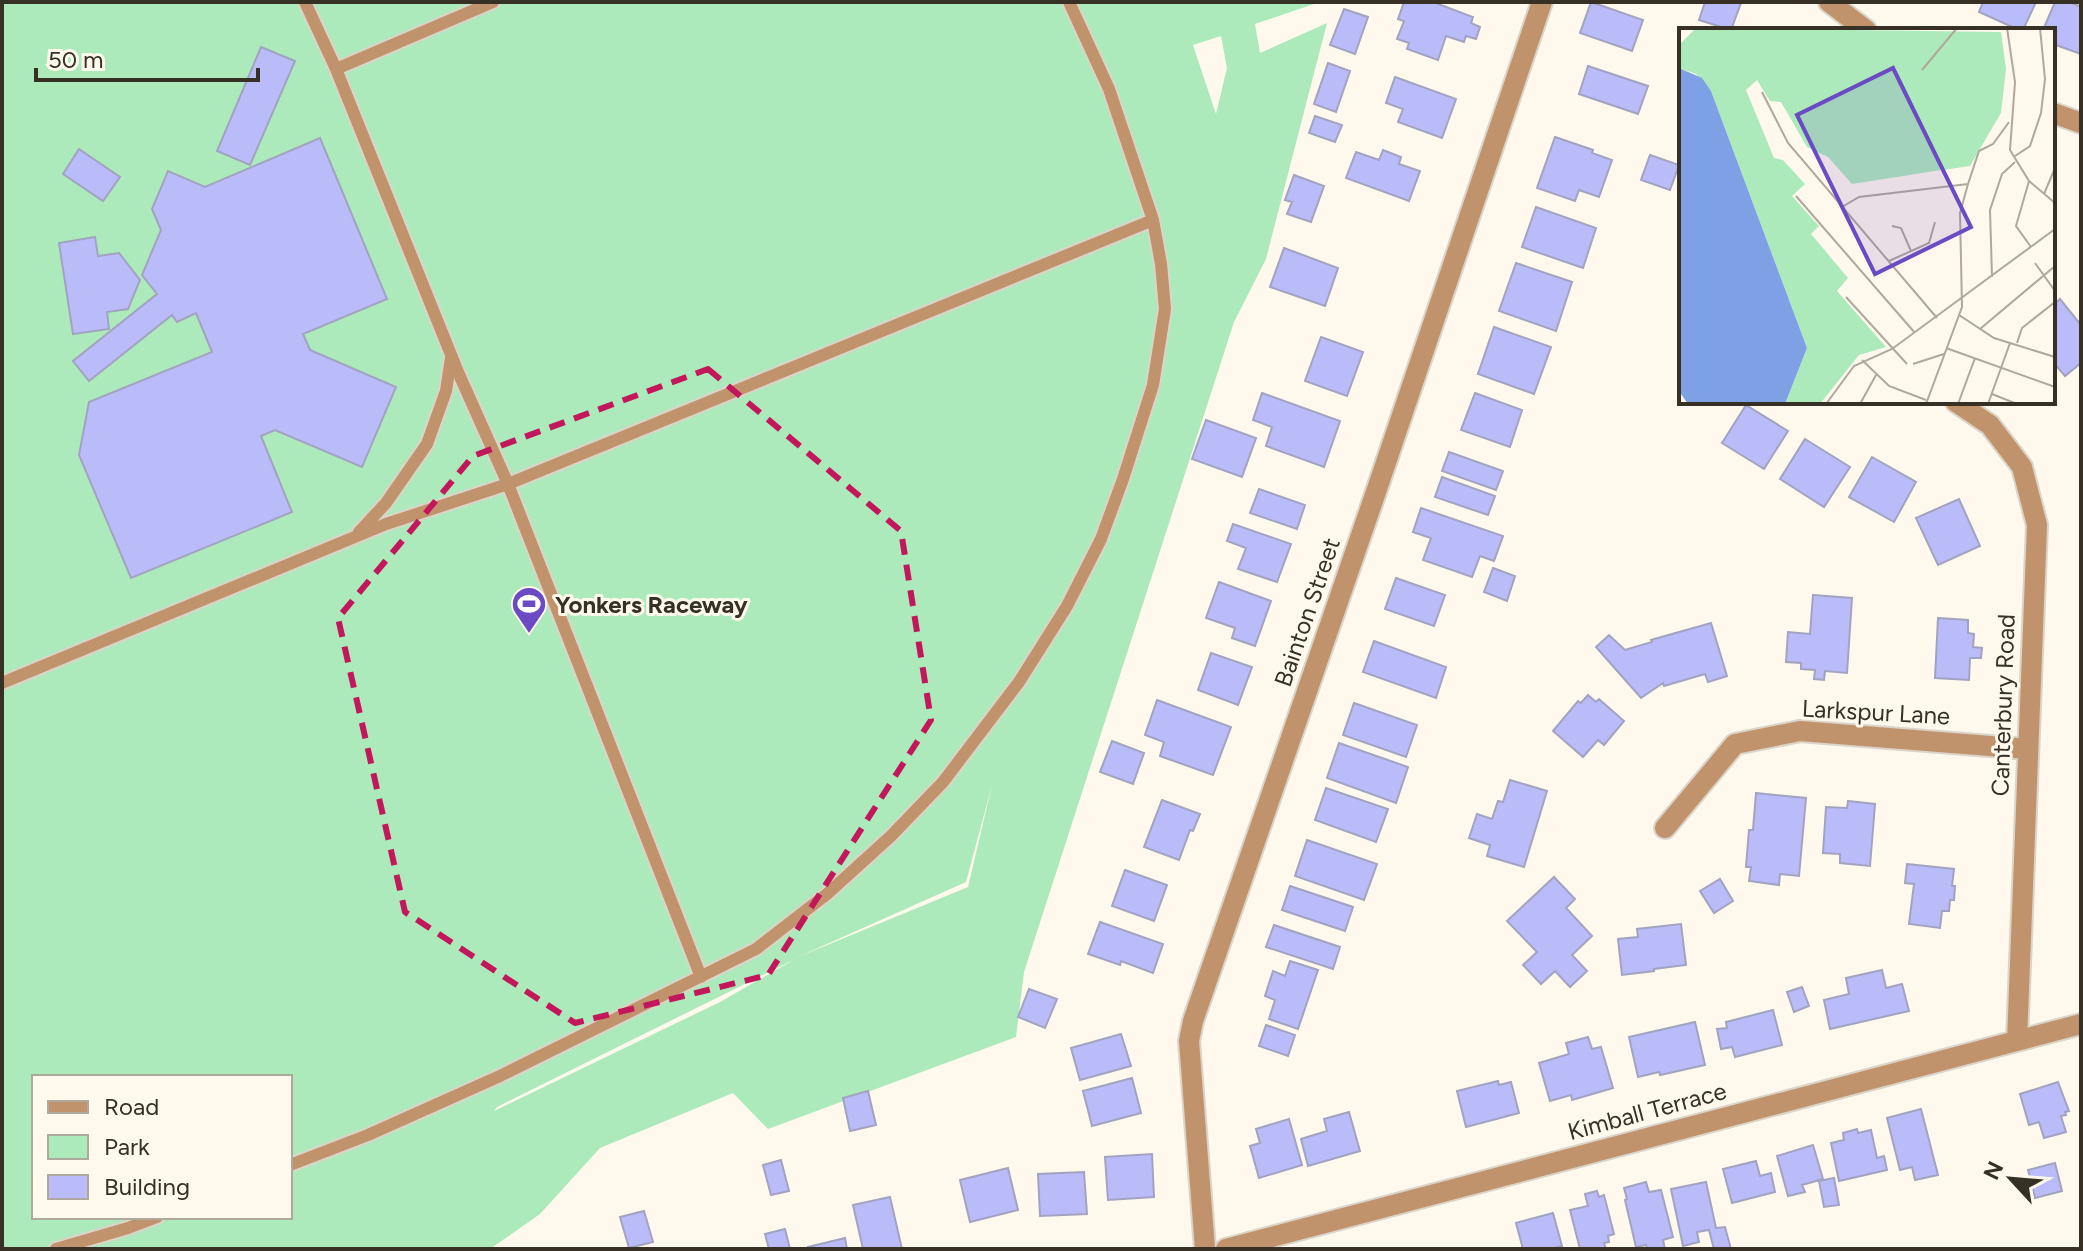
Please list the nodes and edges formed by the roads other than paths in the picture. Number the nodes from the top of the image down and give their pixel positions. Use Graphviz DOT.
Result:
graph roads {
  1 [pos="305,2"];
  2 [pos="493,2"];
  3 [pos="1069,2"];
  4 [pos="1542,2"];
  5 [pos="1829,2"];
  6 [pos="1863,28"];
  7 [pos="336,69"];
  8 [pos="2055,114"];
  9 [pos="2081,123"];
  10 [pos="1153,220"];
  11 [pos="451,355"];
  12 [pos="1959,404"];
  13 [pos="508,484"];
  14 [pos="355,536"];
  15 [pos="2,683"];
  16 [pos="2028,749"];
  17 [pos="1665,828"];
  18 [pos="701,977"];
  19 [pos="2081,1024"];
  20 [pos="2017,1041"];
  21 [pos="292,1164"];
  22 [pos="152,1219"];
  23 [pos="56,1249"];
  24 [pos="1205,1249"];
  25 [pos="1226,1249"];
  1 -- 7 [label="lane"];
  2 -- 7 [label="lane"];
  3 -- 10 [label="lane"];
  4 -- 24 [label="street, Bainton Street"];
  5 -- 6 [label="street"];
  7 -- 11 [label="lane"];
  8 -- 9 [label="street"];
  10 -- 13 [label="lane"];
  10 -- 18 [label="lane"];
  11 -- 13 [label="lane"];
  11 -- 14 [label="lane"];
  12 -- 16 [label="street, Canterbury Road"];
  13 -- 14 [label="lane"];
  13 -- 18 [label="lane"];
  14 -- 15 [label="lane"];
  16 -- 17 [label="street, Larkspur Lane"];
  16 -- 20 [label="street, Canterbury Road"];
  18 -- 21 [label="lane"];
  19 -- 20 [label="street, Kimball Terrace"];
  20 -- 25 [label="street, Kimball Terrace"];
  22 -- 23 [label="lane"];
}
